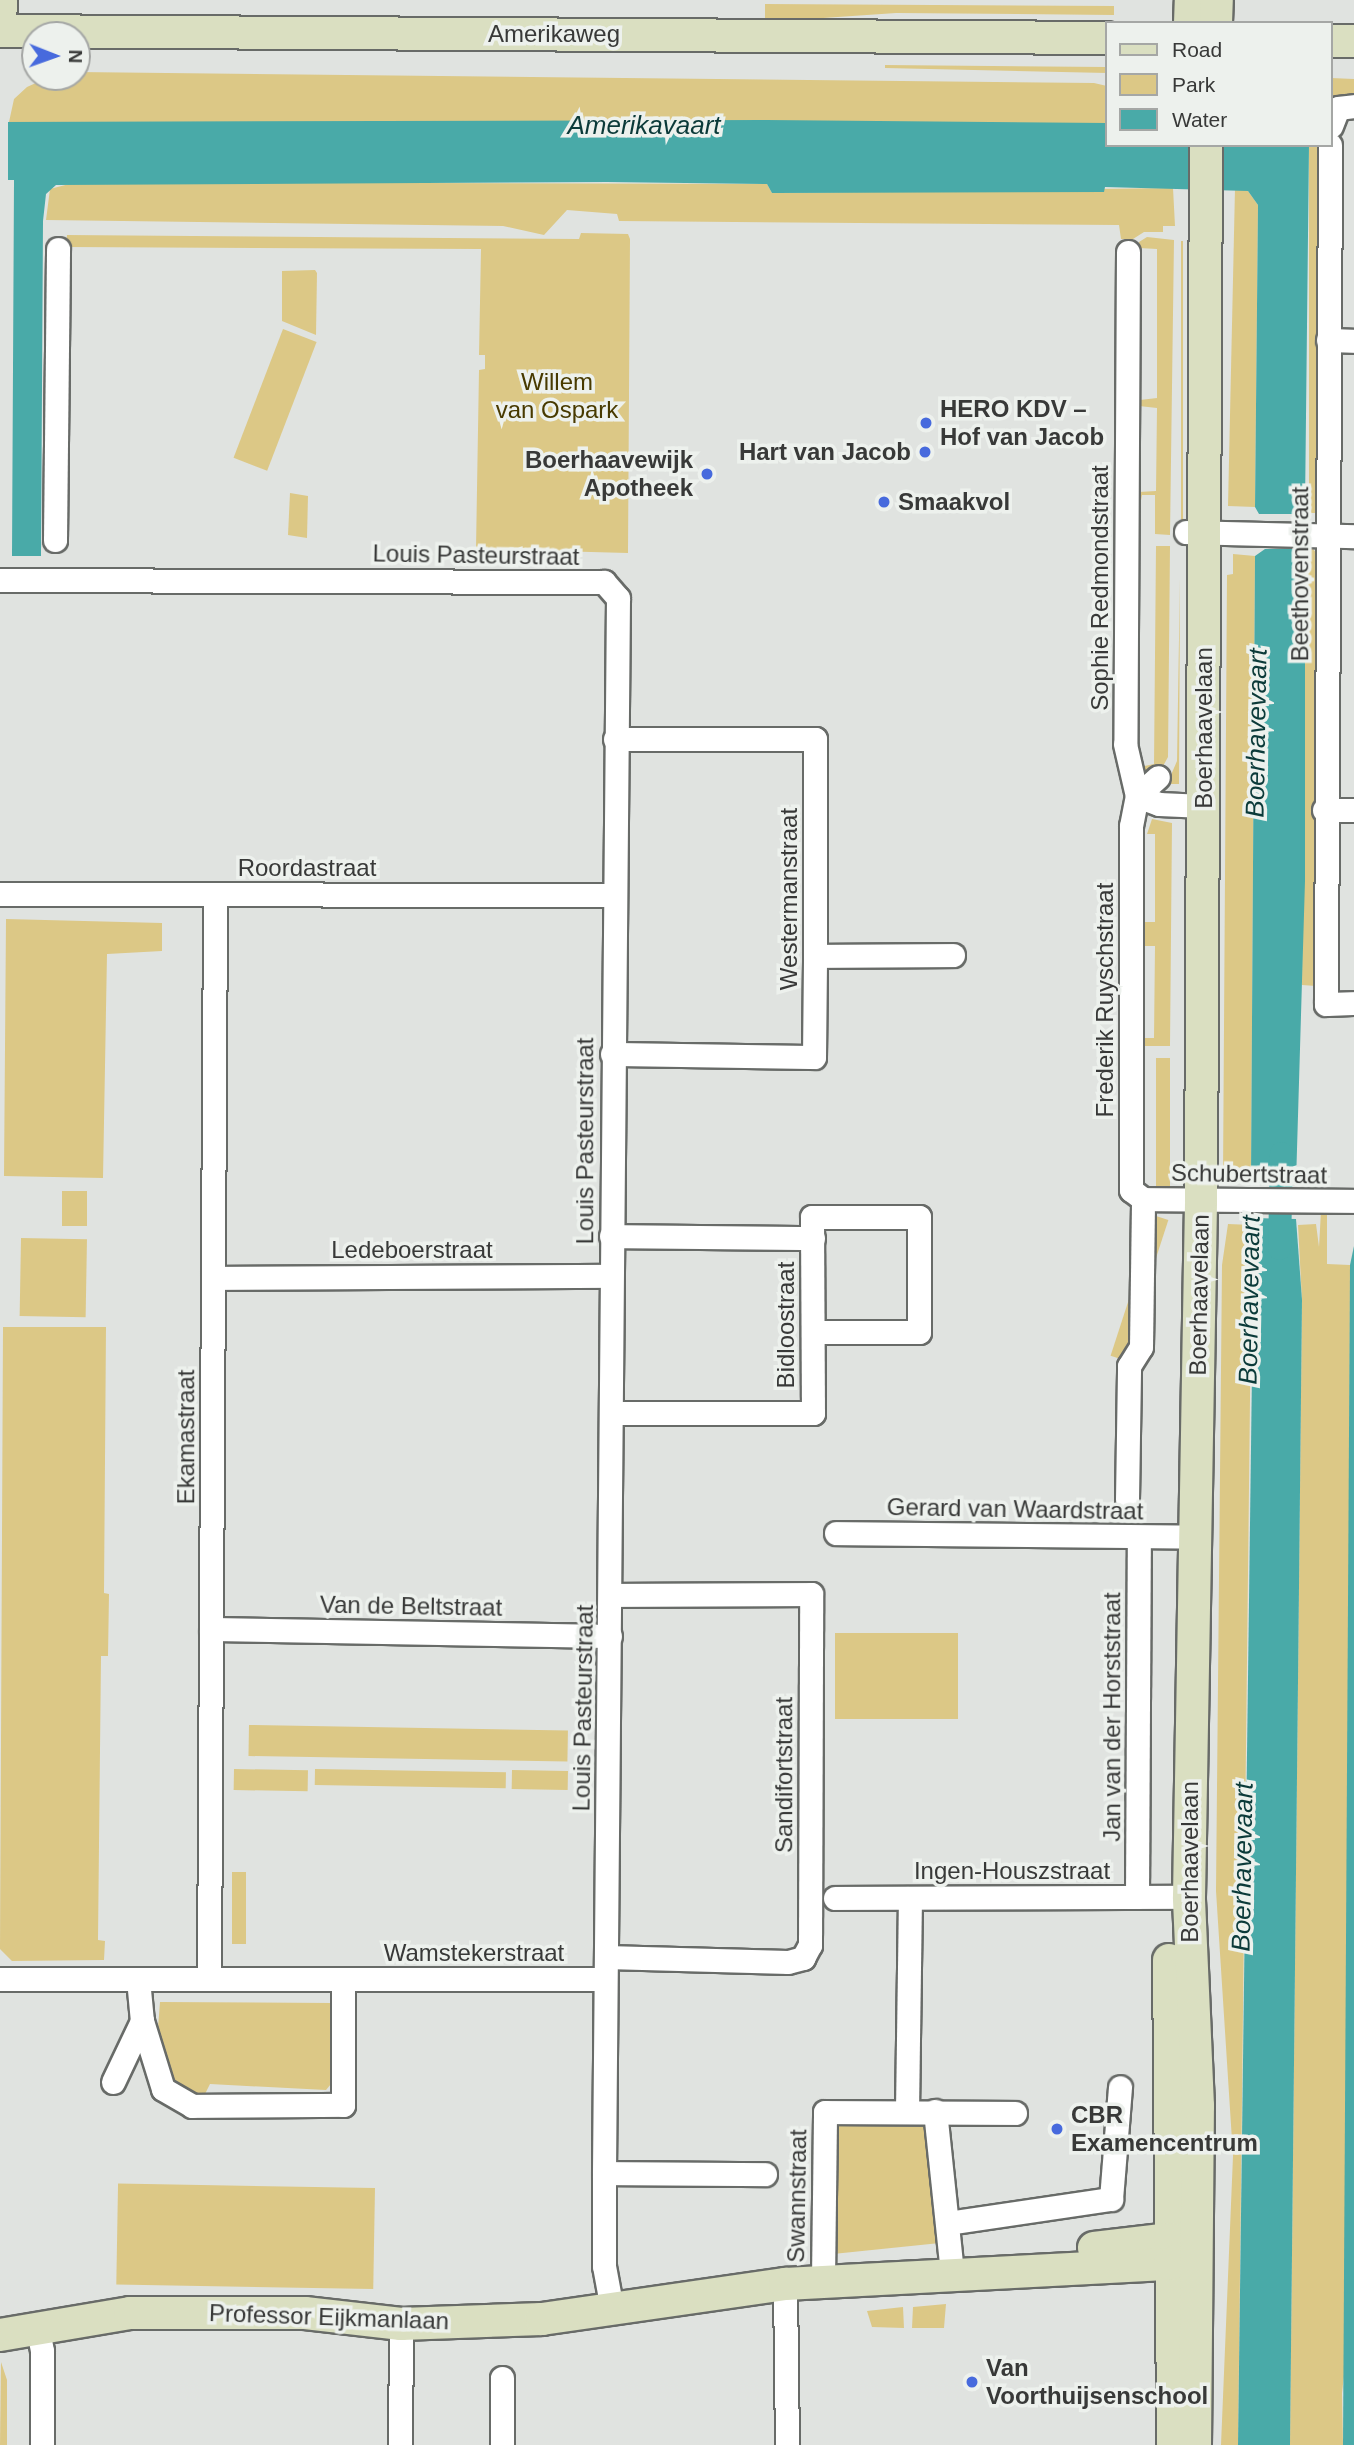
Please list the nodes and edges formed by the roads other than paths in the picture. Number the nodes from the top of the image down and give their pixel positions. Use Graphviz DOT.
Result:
graph roads {
  1 [pos="1,0"];
  2 [pos="1191,0"];
  3 [pos="1217,0"];
  4 [pos="0,21"];
  5 [pos="1190,21"];
  6 [pos="1216,21"];
  7 [pos="0,31"];
  8 [pos="1106,38"];
  9 [pos="1333,41"];
  10 [pos="1354,41"];
  11 [pos="1187,147"];
  12 [pos="1206,147"];
  13 [pos="1330,147"];
  14 [pos="1196,192"];
  15 [pos="58,249"];
  16 [pos="1128,253"];
  17 [pos="1328,340"];
  18 [pos="1354,341"];
  19 [pos="1196,532"];
  20 [pos="1326,536"];
  21 [pos="1354,536"];
  22 [pos="55,540"];
  23 [pos="0,580"];
  24 [pos="615,739"];
  25 [pos="1158,777"];
  26 [pos="1137,796"];
  27 [pos="1193,805"];
  28 [pos="1324,810"];
  29 [pos="1354,810"];
  30 [pos="0,894"];
  31 [pos="215,895"];
  32 [pos="614,895"];
  33 [pos="953,955"];
  34 [pos="815,956"];
  35 [pos="1354,1003"];
  36 [pos="612,1054"];
  37 [pos="1143,1199"];
  38 [pos="1191,1200"];
  39 [pos="1354,1201"];
  40 [pos="611,1236"];
  41 [pos="813,1238"];
  42 [pos="611,1276"];
  43 [pos="213,1278"];
  44 [pos="813,1332"];
  45 [pos="611,1413"];
  46 [pos="1127,1499"];
  47 [pos="836,1533"];
  48 [pos="1139,1537"];
  49 [pos="1184,1537"];
  50 [pos="610,1595"];
  51 [pos="211,1629"];
  52 [pos="610,1636"];
  53 [pos="1137,1897"];
  54 [pos="1179,1897"];
  55 [pos="835,1898"];
  56 [pos="910,1898"];
  57 [pos="605,1968"];
  58 [pos="0,1979"];
  59 [pos="138,1979"];
  60 [pos="209,1979"];
  61 [pos="342,1979"];
  62 [pos="142,2021"];
  63 [pos="113,2082"];
  64 [pos="1120,2087"];
  65 [pos="907,2111"];
  66 [pos="935,2111"];
  67 [pos="1015,2113"];
  68 [pos="604,2173"];
  69 [pos="765,2174"];
  70 [pos="948,2223"];
  71 [pos="1179,2251"];
  72 [pos="951,2272"];
  73 [pos="823,2280"];
  74 [pos="785,2284"];
  75 [pos="612,2309"];
  76 [pos="401,2324"];
  77 [pos="38,2330"];
  78 [pos="0,2335"];
  79 [pos="502,2378"];
  80 [pos="42,2445"];
  81 [pos="400,2445"];
  82 [pos="502,2445"];
  83 [pos="787,2445"];
  84 [pos="1174,2445"];
  85 [pos="1195,2445"];
  1 -- 4 [label="main road"];
  2 -- 5 [label="main road"];
  3 -- 6 [label="main road"];
  7 -- 8 [label="main road, Amerikaweg"];
  9 -- 10 [label="main road"];
  11 -- 14 [label="main road, Boerhaavelaan"];
  12 -- 14 [label="main road, Boerhaavelaan"];
  13 -- 17 [label="street, Beethovenstraat"];
  14 -- 19 [label="main road, Boerhaavelaan"];
  15 -- 22 [label="street"];
  16 -- 26 [label="street, Sophie Redmondstraat"];
  17 -- 18 [label="street"];
  17 -- 20 [label="street, Beethovenstraat"];
  19 -- 20 [label="street"];
  19 -- 27 [label="main road, Boerhaavelaan"];
  20 -- 21 [label="street"];
  20 -- 28 [label="street, Beethovenstraat"];
  23 -- 24 [label="street, Louis Pasteurstraat"];
  24 -- 32 [label="street, Louis Pasteurstraat"];
  24 -- 34 [label="street, Westermanstraat"];
  25 -- 26 [label="street"];
  26 -- 27 [label="street"];
  26 -- 37 [label="street, Frederik Ruyschstraat"];
  27 -- 38 [label="main road, Boerhaavelaan"];
  28 -- 29 [label="street"];
  28 -- 35 [label="street, Beethovenstraat"];
  30 -- 31 [label="street, Roordastraat"];
  31 -- 32 [label="street, Roordastraat"];
  31 -- 43 [label="street, Ekamastraat"];
  32 -- 36 [label="street, Louis Pasteurstraat"];
  33 -- 34 [label="street"];
  34 -- 36 [label="street, Westermanstraat"];
  36 -- 40 [label="street, Louis Pasteurstraat"];
  37 -- 38 [label="street, Schubertstraat"];
  37 -- 46 [label="street"];
  38 -- 39 [label="street, Schubertstraat"];
  38 -- 49 [label="main road, Boerhaavelaan"];
  40 -- 41 [label="street, Bidloostraat"];
  40 -- 42 [label="street, Louis Pasteurstraat"];
  41 -- 44 [label="street, Bidloostraat"];
  41 -- 44 [label="street"];
  42 -- 43 [label="street, Ledeboerstraat"];
  42 -- 45 [label="street, Louis Pasteurstraat"];
  43 -- 51 [label="street, Ekamastraat"];
  44 -- 45 [label="street, Bidloostraat"];
  45 -- 50 [label="street, Louis Pasteurstraat"];
  47 -- 48 [label="street, Gerard van Waardstraat"];
  48 -- 49 [label="street, Gerard van Waardstraat"];
  48 -- 53 [label="street, Jan van der Horststraat"];
  49 -- 54 [label="main road, Boerhaavelaan"];
  50 -- 52 [label="street, Louis Pasteurstraat"];
  50 -- 57 [label="street, Sandifortstraat"];
  51 -- 52 [label="street, Van de Beltstraat"];
  51 -- 60 [label="street, Ekamastraat"];
  52 -- 57 [label="street, Louis Pasteurstraat"];
  53 -- 54 [label="street, Ingen-Houszstraat"];
  53 -- 56 [label="street, Ingen-Houszstraat"];
  54 -- 71 [label="main road, Boerhaavelaan"];
  55 -- 56 [label="street, Ingen-Houszstraat"];
  56 -- 65 [label="street"];
  57 -- 61 [label="street, Wamstekerstraat"];
  57 -- 68 [label="street, Louis Pasteurstraat"];
  58 -- 59 [label="street, Wamstekerstraat"];
  59 -- 60 [label="street, Wamstekerstraat"];
  59 -- 62 [label="street"];
  60 -- 61 [label="street, Wamstekerstraat"];
  61 -- 62 [label="street"];
  62 -- 63 [label="street"];
  64 -- 70 [label="street"];
  65 -- 66 [label="street"];
  65 -- 73 [label="street, Swannstraat"];
  66 -- 67 [label="street"];
  66 -- 70 [label="street"];
  68 -- 69 [label="street"];
  68 -- 75 [label="street, Louis Pasteurstraat"];
  70 -- 72 [label="street"];
  71 -- 72 [label="main road, Professor Eijkmanlaan"];
  71 -- 84 [label="main road, Boerhaavelaan"];
  71 -- 85 [label="main road, Boerhaavelaan"];
  72 -- 73 [label="main road, Professor Eijkmanlaan"];
  73 -- 74 [label="main road, Professor Eijkmanlaan"];
  74 -- 75 [label="main road, Professor Eijkmanlaan"];
  74 -- 83 [label="street"];
  75 -- 76 [label="main road, Professor Eijkmanlaan"];
  76 -- 77 [label="main road, Professor Eijkmanlaan"];
  76 -- 81 [label="street"];
  77 -- 78 [label="main road, Professor Eijkmanlaan"];
  77 -- 80 [label="street"];
  79 -- 82 [label="street"];
}
